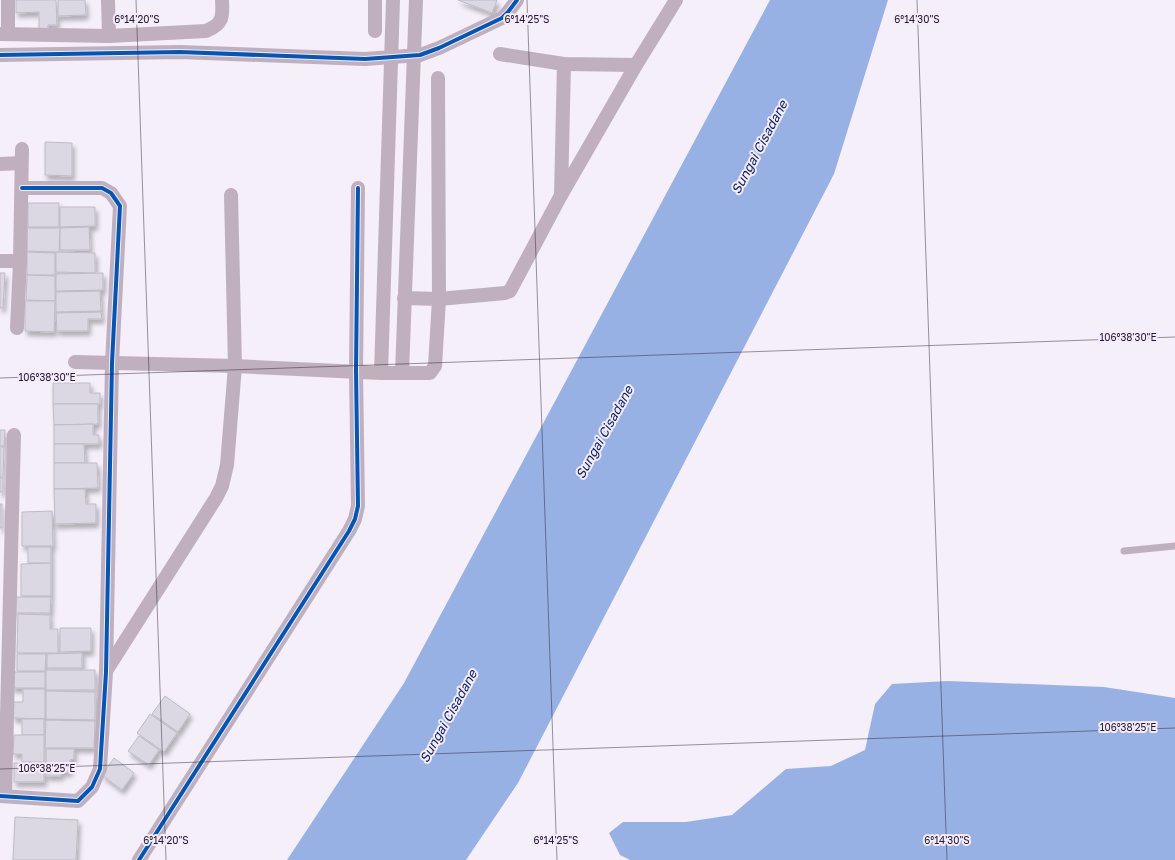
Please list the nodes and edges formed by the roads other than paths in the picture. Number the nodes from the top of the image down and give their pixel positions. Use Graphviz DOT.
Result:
graph roads {
  1 [pos="8,0"];
  2 [pos="108,0"];
  3 [pos="222,0"];
  4 [pos="374,0"];
  5 [pos="393,0"];
  6 [pos="416,0"];
  7 [pos="517,0"];
  8 [pos="676,0"];
  9 [pos="375,31"];
  10 [pos="4,33"];
  11 [pos="109,36"];
  12 [pos="500,54"];
  13 [pos="0,55"];
  14 [pos="564,64"];
  15 [pos="636,65"];
  16 [pos="438,78"];
  17 [pos="22,149"];
  18 [pos="21,163"];
  19 [pos="0,164"];
  20 [pos="22,188"];
  21 [pos="358,188"];
  22 [pos="231,195"];
  23 [pos="560,198"];
  24 [pos="0,261"];
  25 [pos="20,261"];
  26 [pos="404,298"];
  27 [pos="439,299"];
  28 [pos="17,328"];
  29 [pos="75,362"];
  30 [pos="112,363"];
  31 [pos="235,366"];
  32 [pos="356,371"];
  33 [pos="381,373"];
  34 [pos="402,373"];
  35 [pos="14,435"];
  36 [pos="1175,546"];
  37 [pos="1124,551"];
  38 [pos="106,672"];
  39 [pos="3,796"];
  40 [pos="139,860"];
  1 -- 10 [label="street"];
  2 -- 11 [label="street"];
  3 -- 11 [label="street"];
  4 -- 9 [label="street"];
  5 -- 33 [label="street"];
  6 -- 26 [label="street"];
  7 -- 13 [label="street, bridge"];
  8 -- 15 [label="street"];
  10 -- 11 [label="street"];
  12 -- 14 [label="street"];
  14 -- 15 [label="street"];
  14 -- 23 [label="street"];
  15 -- 23 [label="street"];
  16 -- 27 [label="street"];
  17 -- 18 [label="street"];
  18 -- 19 [label="street"];
  18 -- 20 [label="street"];
  20 -- 25 [label="street"];
  20 -- 30 [label="street"];
  21 -- 32 [label="street"];
  22 -- 31 [label="street"];
  23 -- 27 [label="street"];
  24 -- 25 [label="street"];
  25 -- 28 [label="street"];
  26 -- 27 [label="street"];
  26 -- 34 [label="street"];
  27 -- 34 [label="street"];
  29 -- 30 [label="street"];
  30 -- 31 [label="street"];
  30 -- 38 [label="street"];
  31 -- 32 [label="street"];
  31 -- 38 [label="street"];
  32 -- 33 [label="street"];
  32 -- 40 [label="street"];
  33 -- 34 [label="street"];
  35 -- 39 [label="street"];
  36 -- 37 [label="lane"];
  38 -- 39 [label="street"];
}
